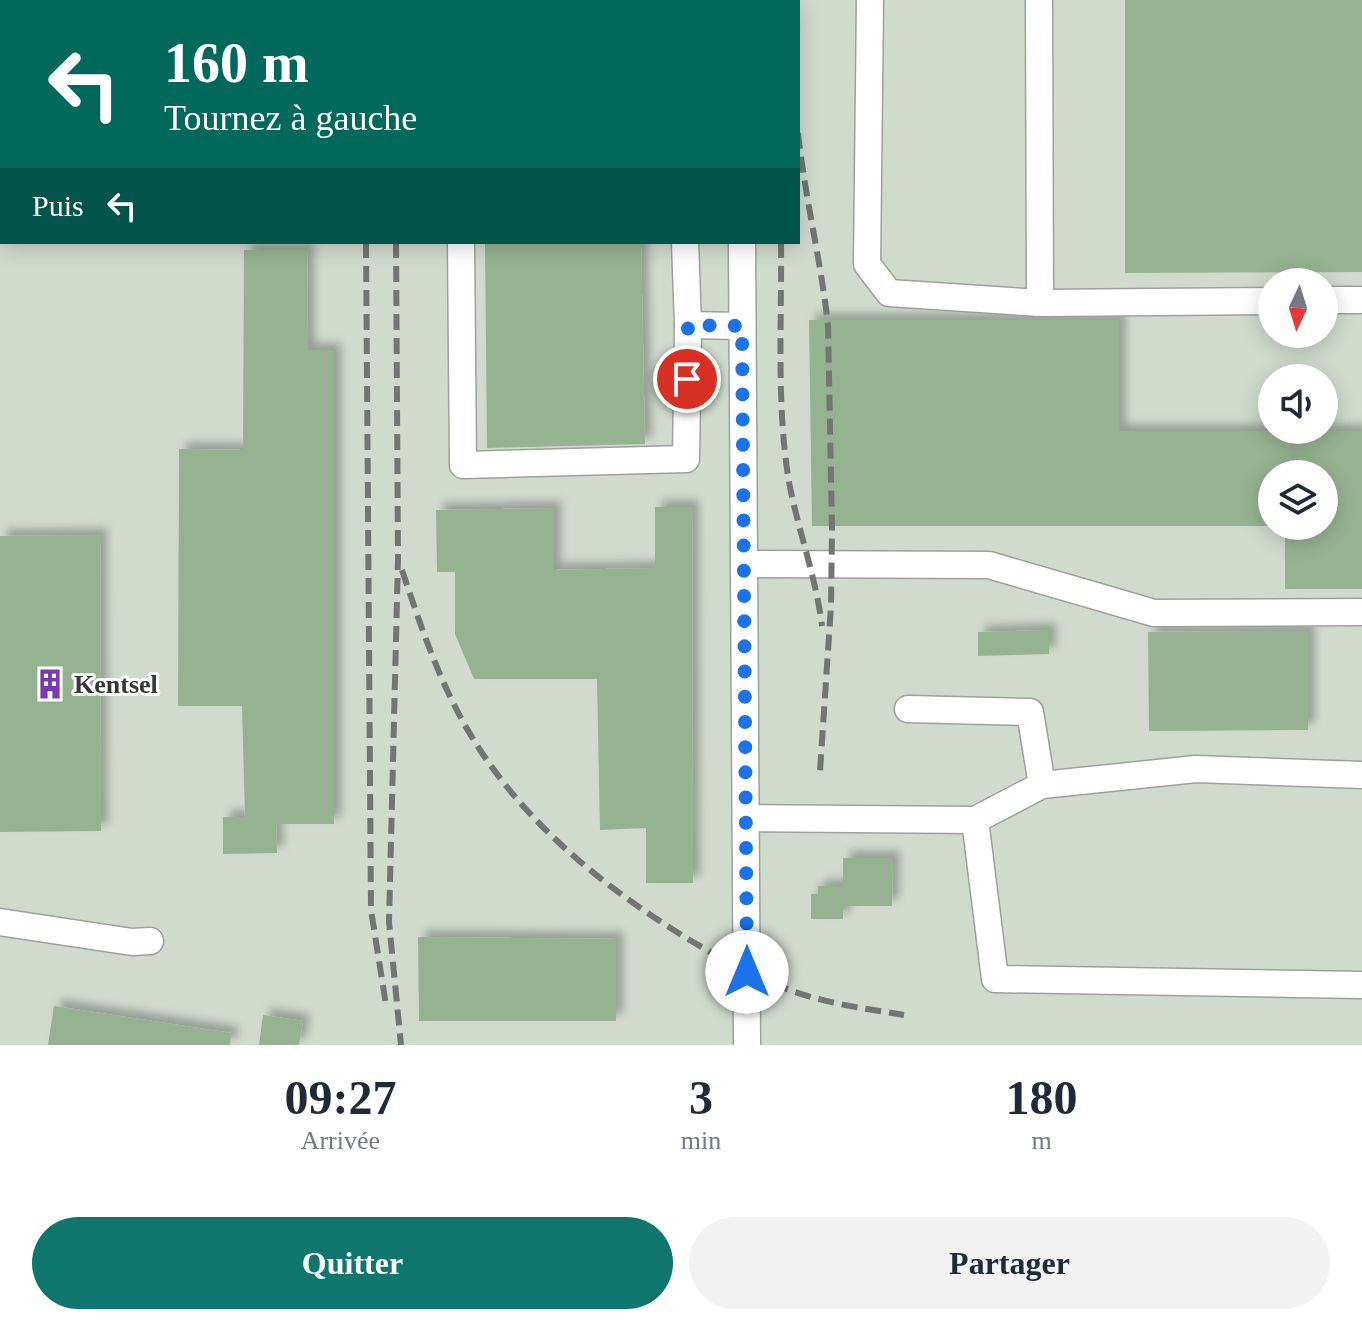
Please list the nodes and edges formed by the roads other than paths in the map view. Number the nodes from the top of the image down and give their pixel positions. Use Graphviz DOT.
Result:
graph roads {
  1 [pos="870,0"];
  2 [pos="1039,0"];
  3 [pos="461,244"];
  4 [pos="685,244"];
  5 [pos="742,244"];
  6 [pos="1338,300"];
  7 [pos="1362,300"];
  8 [pos="1258,301"];
  9 [pos="1040,303"];
  10 [pos="688,325"];
  11 [pos="742,326"];
  12 [pos="745,564"];
  13 [pos="1362,612"];
  14 [pos="908,709"];
  15 [pos="1362,775"];
  16 [pos="1042,785"];
  17 [pos="746,818"];
  18 [pos="975,820"];
  19 [pos="0,922"];
  20 [pos="141,942"];
  21 [pos="1362,985"];
  22 [pos="747,1045"];
  1 -- 9 [label="street"];
  2 -- 9 [label="street"];
  3 -- 10 [label="street"];
  4 -- 10 [label="street"];
  5 -- 11 [label="street"];
  6 -- 7 [label="street"];
  8 -- 9 [label="street"];
  10 -- 11 [label="street"];
  11 -- 12 [label="street"];
  12 -- 13 [label="street"];
  12 -- 17 [label="street"];
  14 -- 16 [label="street"];
  15 -- 16 [label="street"];
  16 -- 18 [label="street"];
  17 -- 18 [label="street"];
  17 -- 22 [label="street"];
  18 -- 21 [label="street"];
  19 -- 20 [label="street"];
}
